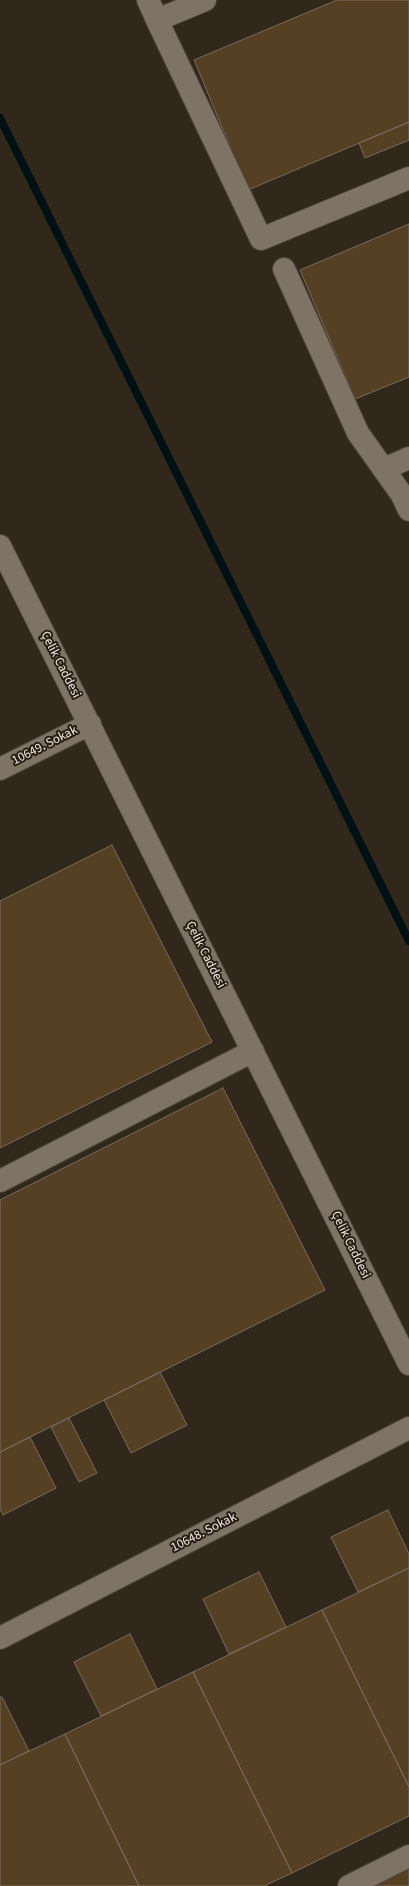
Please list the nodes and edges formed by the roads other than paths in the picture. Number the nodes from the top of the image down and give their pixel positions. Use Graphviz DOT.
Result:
graph roads {
  1 [pos="148,0"];
  2 [pos="205,0"];
  3 [pos="157,20"];
  4 [pos="409,178"];
  5 [pos="284,269"];
  6 [pos="409,458"];
  7 [pos="384,469"];
  8 [pos="409,510"];
  9 [pos="0,546"];
  10 [pos="90,724"];
  11 [pos="0,769"];
  12 [pos="253,1051"];
  13 [pos="0,1181"];
  14 [pos="409,1364"];
  15 [pos="409,1428"];
  16 [pos="0,1638"];
  17 [pos="409,1856"];
  18 [pos="349,1886"];
  1 -- 3 [label="street"];
  2 -- 3 [label="street"];
  3 -- 4 [label="street"];
  5 -- 7 [label="street"];
  6 -- 7 [label="street"];
  7 -- 8 [label="street"];
  9 -- 10 [label="street, Çelik Caddesi"];
  10 -- 11 [label="street, 10649. Sokak"];
  10 -- 12 [label="street, Çelik Caddesi"];
  12 -- 13 [label="street"];
  12 -- 14 [label="street, Çelik Caddesi"];
  15 -- 16 [label="street, 10648. Sokak"];
  17 -- 18 [label="street"];
}
